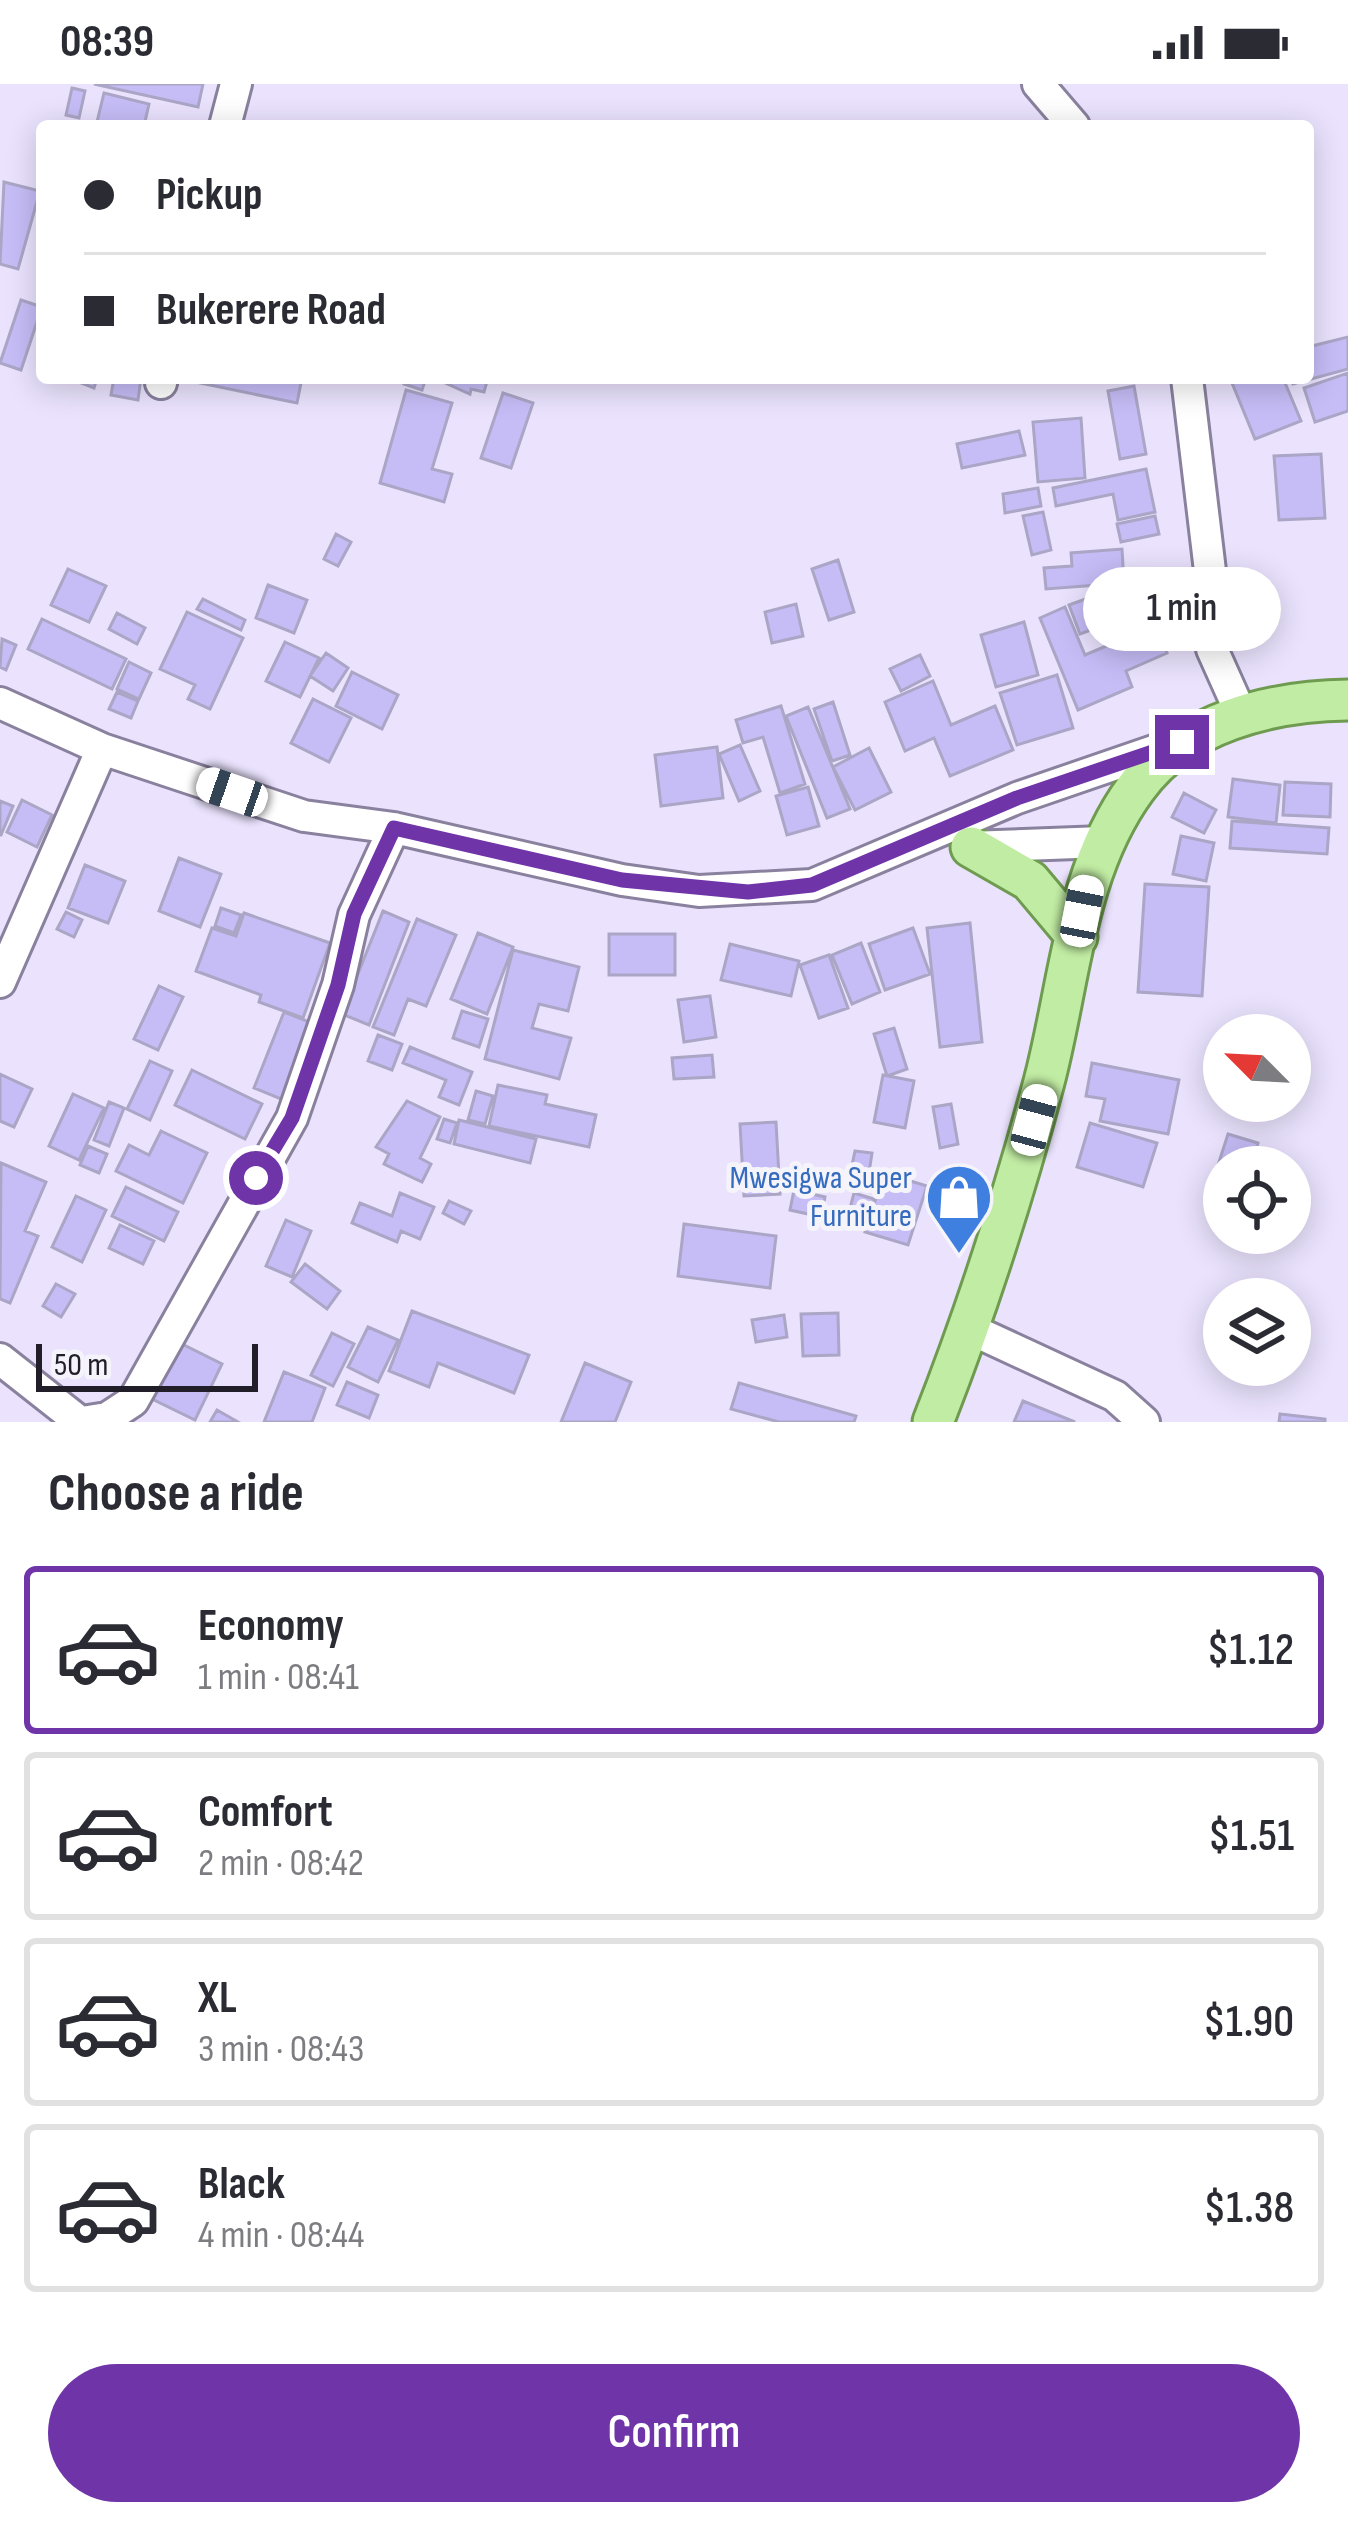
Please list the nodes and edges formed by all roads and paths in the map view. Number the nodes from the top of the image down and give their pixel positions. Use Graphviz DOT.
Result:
graph roads {
  1 [pos="236,84"];
  2 [pos="1037,84"];
  3 [pos="227,120"];
  4 [pos="1069,120"];
  5 [pos="1187,384"];
  6 [pos="1348,700"];
  7 [pos="0,703"];
  8 [pos="1242,716"];
  9 [pos="1182,742"];
  10 [pos="102,748"];
  11 [pos="394,828"];
  12 [pos="1102,842"];
  13 [pos="971,847"];
  14 [pos="880,860"];
  15 [pos="1078,938"];
  16 [pos="0,982"];
  17 [pos="970,1328"];
  18 [pos="0,1359"];
  19 [pos="81,1422"];
  20 [pos="933,1422"];
  21 [pos="1144,1422"];
  1 -- 3 [label="street"];
  2 -- 4 [label="street"];
  5 -- 8 [label="street"];
  6 -- 8 [label="main road"];
  7 -- 10 [label="street"];
  8 -- 9 [label="main road"];
  9 -- 12 [label="main road"];
  9 -- 14 [label="street"];
  10 -- 11 [label="street"];
  10 -- 16 [label="street"];
  11 -- 14 [label="street"];
  11 -- 19 [label="street"];
  12 -- 13 [label="street"];
  12 -- 15 [label="main road"];
  13 -- 14 [label="street"];
  13 -- 15 [label="main road"];
  15 -- 17 [label="main road"];
  17 -- 20 [label="main road"];
  17 -- 21 [label="street"];
  18 -- 19 [label="street"];
}
